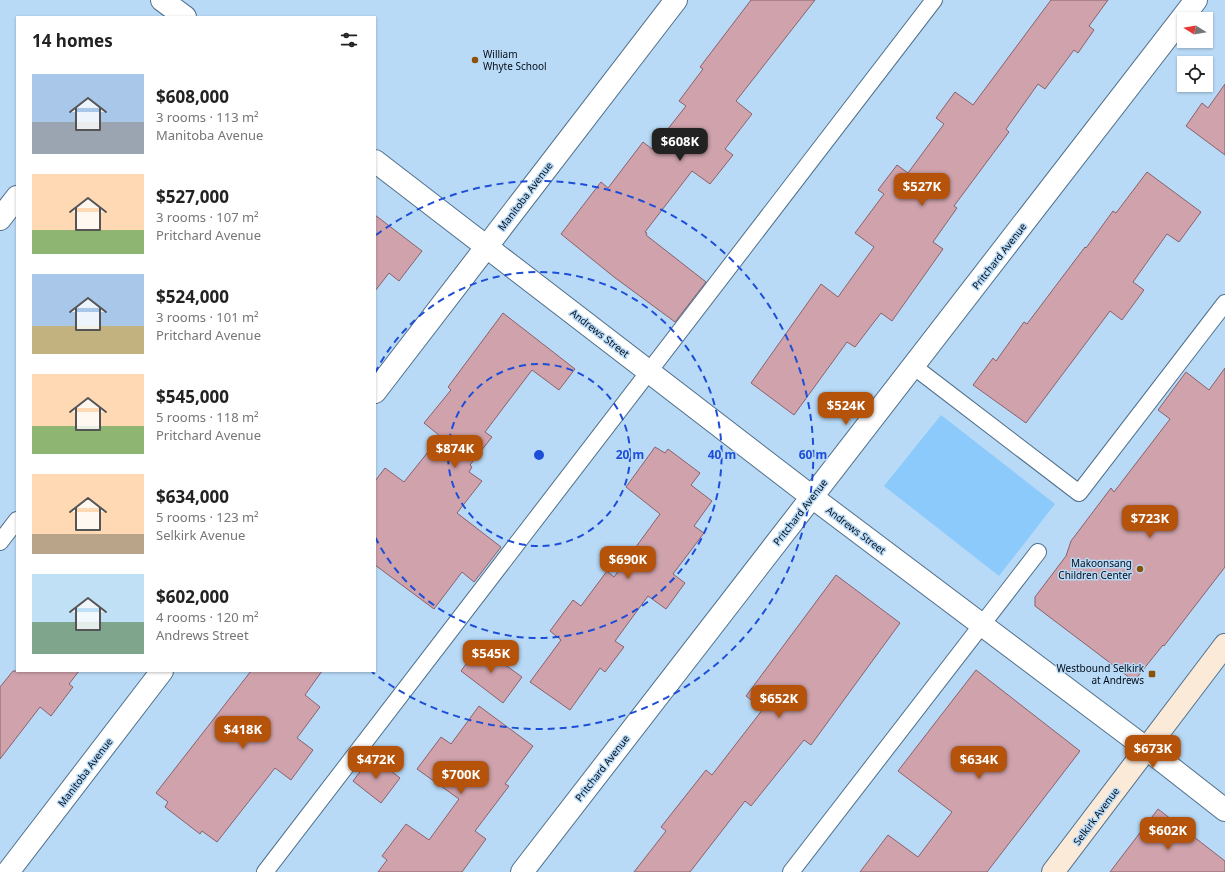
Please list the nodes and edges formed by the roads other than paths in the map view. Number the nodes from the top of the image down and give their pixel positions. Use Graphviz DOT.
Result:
graph roads {
  1 [pos="676,0"];
  2 [pos="934,0"];
  3 [pos="1196,0"];
  4 [pos="163,5"];
  5 [pos="182,16"];
  6 [pos="376,162"];
  7 [pos="16,198"];
  8 [pos="0,219"];
  9 [pos="487,246"];
  10 [pos="1225,302"];
  11 [pos="914,366"];
  12 [pos="650,371"];
  13 [pos="376,391"];
  14 [pos="812,497"];
  15 [pos="16,521"];
  16 [pos="0,542"];
  17 [pos="1038,552"];
  18 [pos="981,624"];
  19 [pos="1225,645"];
  20 [pos="161,672"];
  21 [pos="1147,749"];
  22 [pos="1225,810"];
  23 [pos="8,872"];
  24 [pos="265,872"];
  25 [pos="522,872"];
  26 [pos="791,872"];
  27 [pos="1053,872"];
  1 -- 9 [label="street, Manitoba Avenue"];
  2 -- 12 [label="lane"];
  3 -- 11 [label="street, Pritchard Avenue"];
  4 -- 5 [label="street"];
  6 -- 9 [label="street, Andrews Street"];
  7 -- 8 [label="street"];
  9 -- 12 [label="street, Andrews Street"];
  9 -- 13 [label="street, Manitoba Avenue"];
  10 -- 11 [label="lane"];
  11 -- 14 [label="street, Pritchard Avenue"];
  12 -- 14 [label="street, Andrews Street"];
  12 -- 24 [label="lane"];
  14 -- 18 [label="street, Andrews Street"];
  14 -- 25 [label="street, Pritchard Avenue"];
  15 -- 16 [label="lane"];
  17 -- 18 [label="lane"];
  18 -- 21 [label="street, Andrews Street"];
  18 -- 26 [label="lane"];
  19 -- 21 [label="main road, Selkirk Avenue"];
  20 -- 23 [label="street, Manitoba Avenue"];
  21 -- 22 [label="street, Andrews Street"];
  21 -- 27 [label="main road, Selkirk Avenue"];
}
